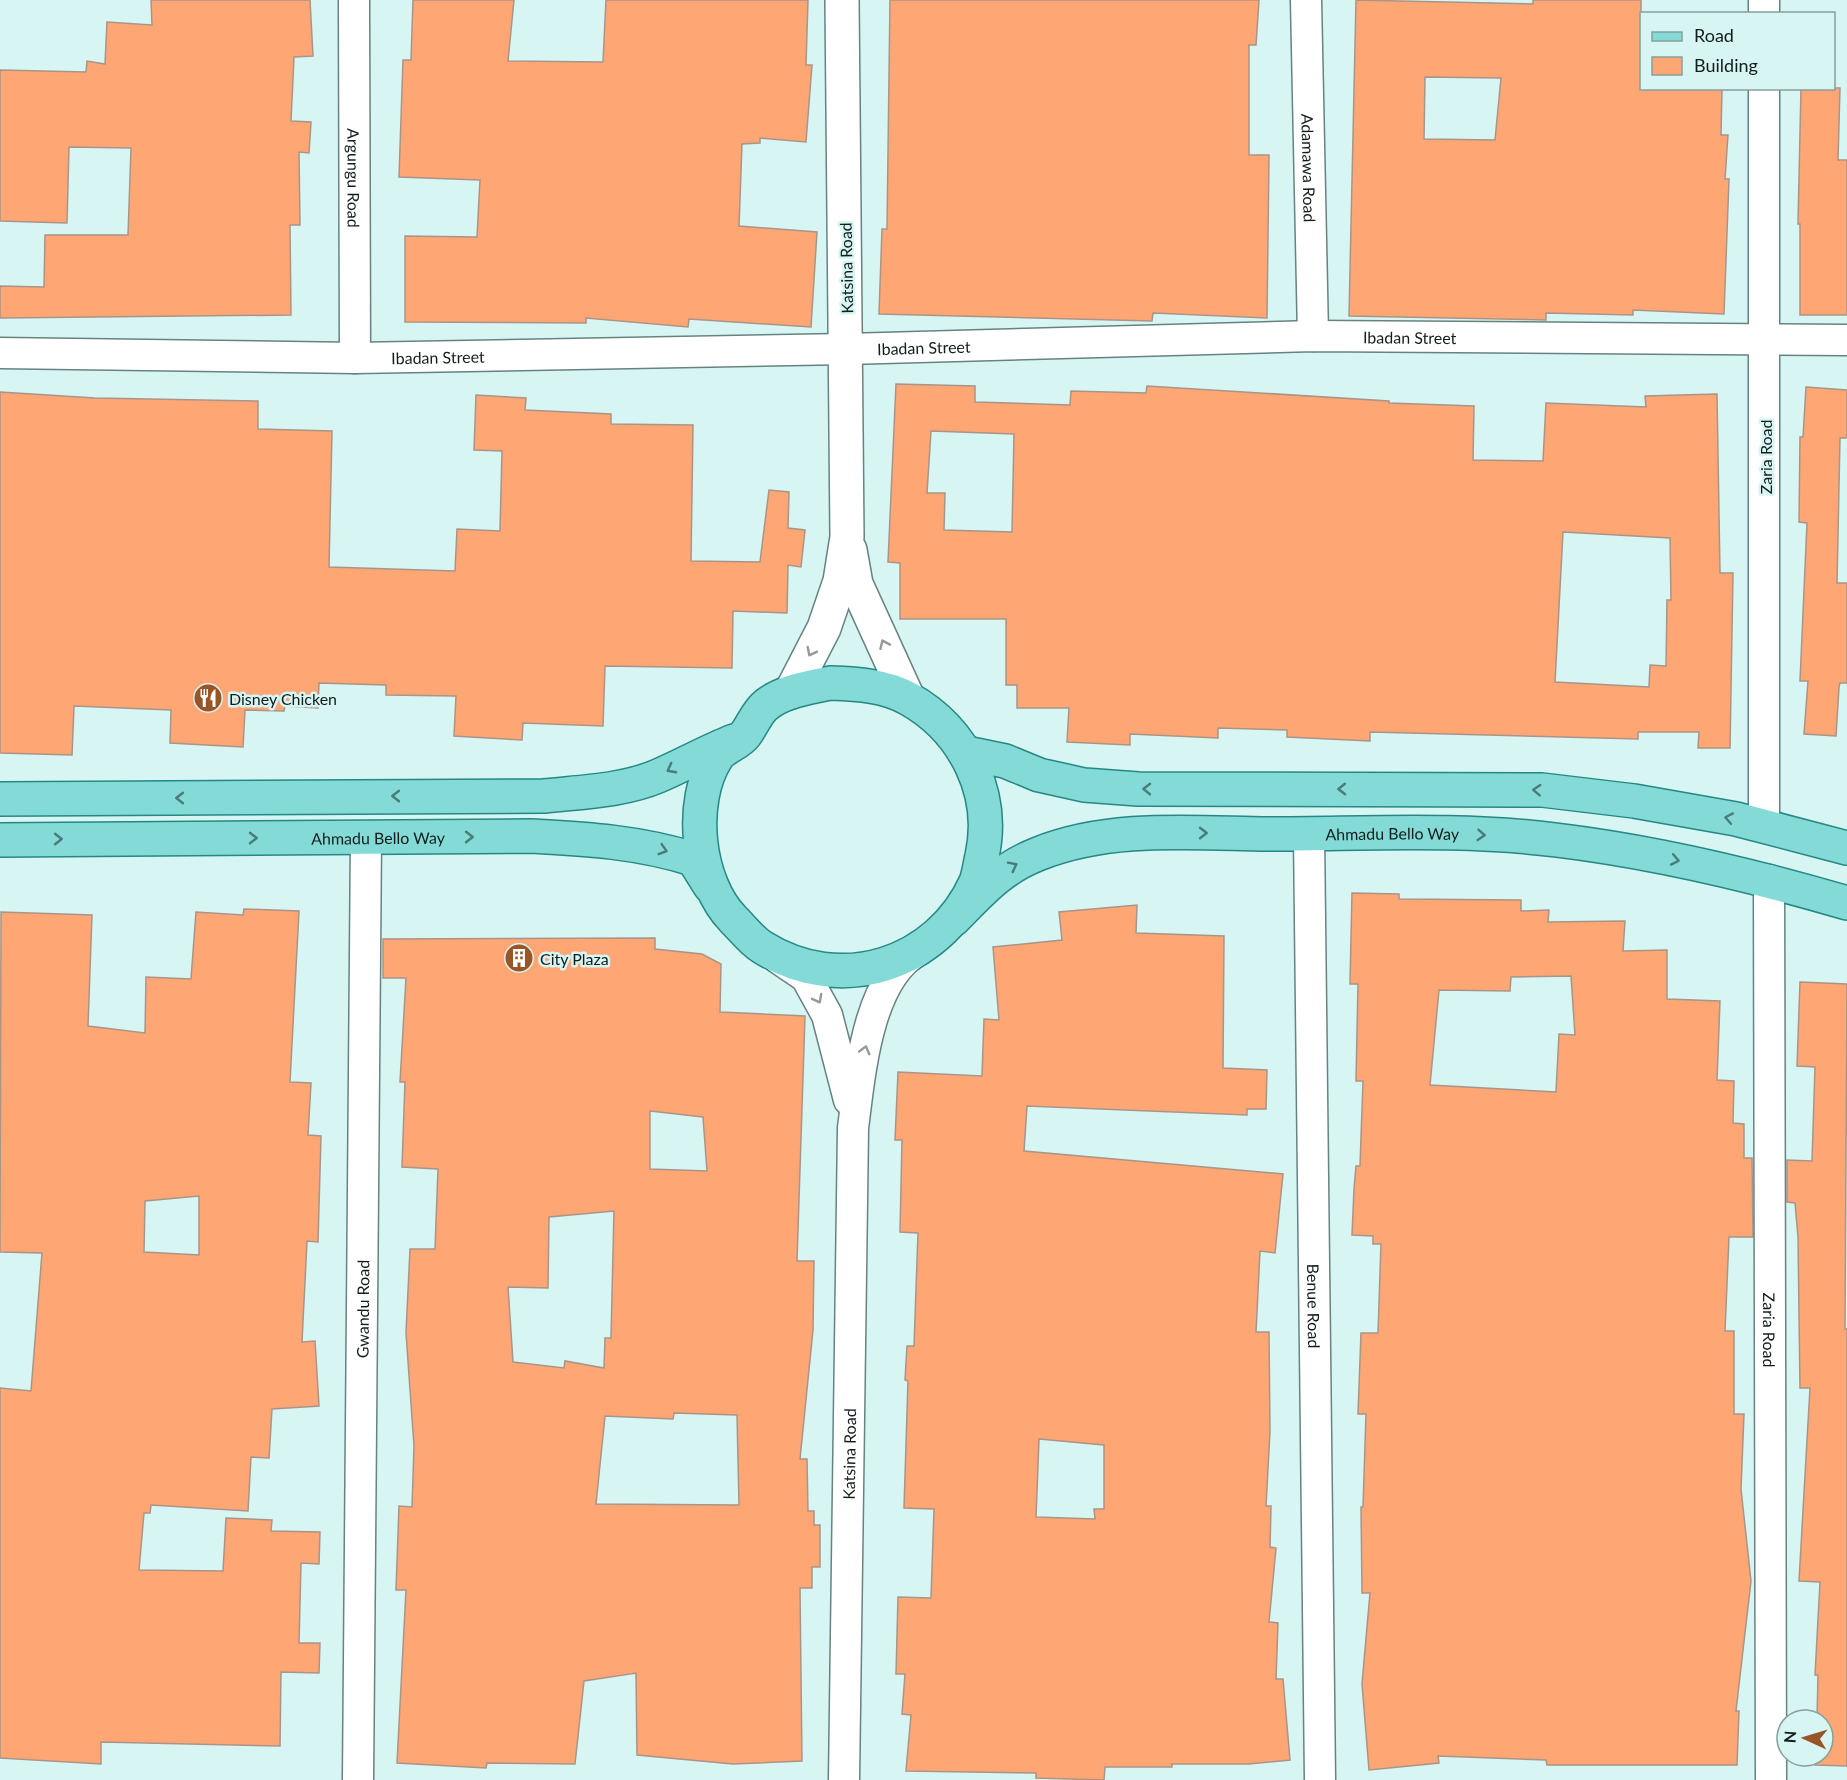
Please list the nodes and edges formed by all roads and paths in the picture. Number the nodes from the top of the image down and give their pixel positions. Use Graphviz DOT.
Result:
graph roads {
  1 [pos="354,0"];
  2 [pos="842,0"];
  3 [pos="1306,0"];
  4 [pos="1764,90"];
  5 [pos="1313,336"];
  6 [pos="1847,340"];
  7 [pos="1765,341"];
  8 [pos="847,349"];
  9 [pos="0,353"];
  10 [pos="355,358"];
  11 [pos="847,537"];
  12 [pos="791,692"];
  13 [pos="908,698"];
  14 [pos="744,737"];
  15 [pos="966,753"];
  16 [pos="0,799"];
  17 [pos="1764,826"];
  18 [pos="1309,834"];
  19 [pos="366,837"];
  20 [pos="0,840"];
  21 [pos="1847,848"];
  22 [pos="1769,880"];
  23 [pos="1847,903"];
  24 [pos="724,910"];
  25 [pos="954,919"];
  26 [pos="761,947"];
  27 [pos="920,950"];
  28 [pos="853,1128"];
  29 [pos="358,1780"];
  30 [pos="844,1780"];
  31 [pos="1320,1780"];
  32 [pos="1771,1780"];
  1 -- 10 [label="street, Argungu Road"];
  2 -- 8 [label="street, Katsina Road"];
  3 -- 5 [label="street, Adamawa Road"];
  4 -- 7 [label="street, Zaria Road"];
  5 -- 7 [label="street, Ibadan Street"];
  5 -- 8 [label="street, Ibadan Street"];
  6 -- 7 [label="street, Ibadan Street"];
  7 -- 17 [label="street, Zaria Road"];
  8 -- 10 [label="street, Ibadan Street"];
  8 -- 11 [label="street, Katsina Road"];
  9 -- 10 [label="street, Ibadan Street"];
  11 -- 12 [label="street, Katsina Road, one-way"];
  13 -- 11 [label="street, Katsina Road, one-way"];
  12 -- 13 [label="main road"];
  12 -- 14 [label="main road"];
  13 -- 15 [label="main road"];
  14 -- 16 [label="main road, one-way"];
  14 -- 24 [label="main road"];
  17 -- 15 [label="main road, one-way"];
  15 -- 25 [label="main road"];
  17 -- 21 [label="main road"];
  18 -- 22 [label="main road, Ahmadu Bello Way, one-way"];
  25 -- 18 [label="main road, Ahmadu Bello Way, one-way"];
  18 -- 31 [label="street, Benue Road"];
  20 -- 19 [label="main road, Ahmadu Bello Way, one-way"];
  19 -- 24 [label="main road, Ahmadu Bello Way, one-way"];
  19 -- 29 [label="street, Gwandu Road"];
  22 -- 23 [label="main road, Ahmadu Bello Way"];
  22 -- 32 [label="street, Zaria Road"];
  24 -- 26 [label="main road"];
  25 -- 27 [label="main road"];
  26 -- 27 [label="main road"];
  26 -- 28 [label="street, Katsina Road, one-way"];
  28 -- 27 [label="street, Katsina Road, one-way"];
  28 -- 30 [label="street, Katsina Road"];
}
